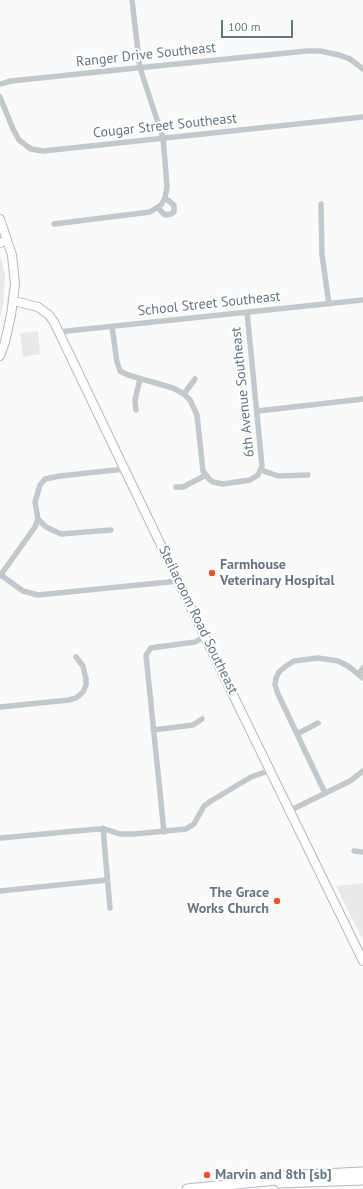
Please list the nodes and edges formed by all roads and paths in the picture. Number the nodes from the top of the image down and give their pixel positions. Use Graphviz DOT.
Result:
graph roads {
  1 [pos="132,0"];
  2 [pos="140,68"];
  3 [pos="363,69"];
  4 [pos="0,84"];
  5 [pos="0,96"];
  6 [pos="363,117"];
  7 [pos="163,138"];
  8 [pos="166,198"];
  9 [pos="321,204"];
  10 [pos="159,207"];
  11 [pos="0,219"];
  12 [pos="54,224"];
  13 [pos="4,241"];
  14 [pos="363,300"];
  15 [pos="14,301"];
  16 [pos="329,304"];
  17 [pos="247,312"];
  18 [pos="112,326"];
  19 [pos="58,332"];
  20 [pos="0,356"];
  21 [pos="140,378"];
  22 [pos="195,379"];
  23 [pos="184,394"];
  24 [pos="363,399"];
  25 [pos="136,410"];
  26 [pos="258,411"];
  27 [pos="124,469"];
  28 [pos="261,470"];
  29 [pos="206,475"];
  30 [pos="308,475"];
  31 [pos="176,487"];
  32 [pos="38,519"];
  33 [pos="111,530"];
  34 [pos="0,576"];
  35 [pos="179,581"];
  36 [pos="205,636"];
  37 [pos="76,657"];
  38 [pos="363,668"];
  39 [pos="361,676"];
  40 [pos="0,707"];
  41 [pos="202,719"];
  42 [pos="318,723"];
  43 [pos="153,730"];
  44 [pos="296,734"];
  45 [pos="271,770"];
  46 [pos="363,772"];
  47 [pos="325,793"];
  48 [pos="291,810"];
  49 [pos="103,828"];
  50 [pos="164,832"];
  51 [pos="0,838"];
  52 [pos="354,851"];
  53 [pos="363,852"];
  54 [pos="107,880"];
  55 [pos="0,891"];
  56 [pos="110,908"];
  57 [pos="363,961"];
  58 [pos="363,1172"];
  59 [pos="276,1180"];
  60 [pos="363,1180"];
  61 [pos="187,1189"];
  1 -- 2 [label="street"];
  2 -- 3 [label="street, Ranger Drive Southeast"];
  2 -- 4 [label="street, Ranger Drive Southeast"];
  2 -- 7 [label="street"];
  5 -- 7 [label="street, Cougar Street Southeast"];
  6 -- 7 [label="street, Cougar Street Southeast"];
  7 -- 8 [label="street"];
  8 -- 10 [label="street"];
  8 -- 10 [label="street"];
  9 -- 16 [label="street"];
  10 -- 12 [label="street"];
  11 -- 13 [label="street"];
  13 -- 15 [label="street"];
  14 -- 16 [label="street, School Street Southeast"];
  15 -- 19 [label="street, Steilacoom Road Southeast"];
  15 -- 20 [label="street"];
  16 -- 17 [label="street, School Street Southeast"];
  17 -- 18 [label="street, School Street Southeast"];
  17 -- 26 [label="street, 6th Avenue Southeast"];
  18 -- 19 [label="street, School Street Southeast"];
  18 -- 21 [label="street"];
  19 -- 27 [label="street, Steilacoom Road Southeast"];
  21 -- 23 [label="street"];
  21 -- 25 [label="street"];
  22 -- 23 [label="street"];
  23 -- 29 [label="street"];
  24 -- 26 [label="street"];
  26 -- 28 [label="street, 6th Avenue Southeast"];
  27 -- 32 [label="street"];
  27 -- 35 [label="street, Steilacoom Road Southeast"];
  28 -- 29 [label="street"];
  28 -- 30 [label="street"];
  29 -- 31 [label="street"];
  32 -- 33 [label="street"];
  32 -- 34 [label="street"];
  34 -- 35 [label="street"];
  35 -- 36 [label="street, Steilacoom Road Southeast"];
  36 -- 43 [label="street"];
  36 -- 45 [label="street, Steilacoom Road Southeast"];
  37 -- 40 [label="street"];
  38 -- 39 [label="street"];
  39 -- 44 [label="street"];
  41 -- 43 [label="street"];
  42 -- 44 [label="street"];
  43 -- 50 [label="street"];
  44 -- 47 [label="street"];
  45 -- 48 [label="street, Steilacoom Road Southeast"];
  45 -- 50 [label="street"];
  46 -- 47 [label="street"];
  47 -- 48 [label="street"];
  48 -- 57 [label="street, Steilacoom Road Southeast"];
  49 -- 50 [label="street"];
  49 -- 51 [label="street"];
  49 -- 54 [label="street"];
  52 -- 53 [label="street"];
  54 -- 55 [label="street"];
  54 -- 56 [label="street"];
  58 -- 59 [label="main road"];
  59 -- 60 [label="main road"];
  59 -- 61 [label="main road"];
}
